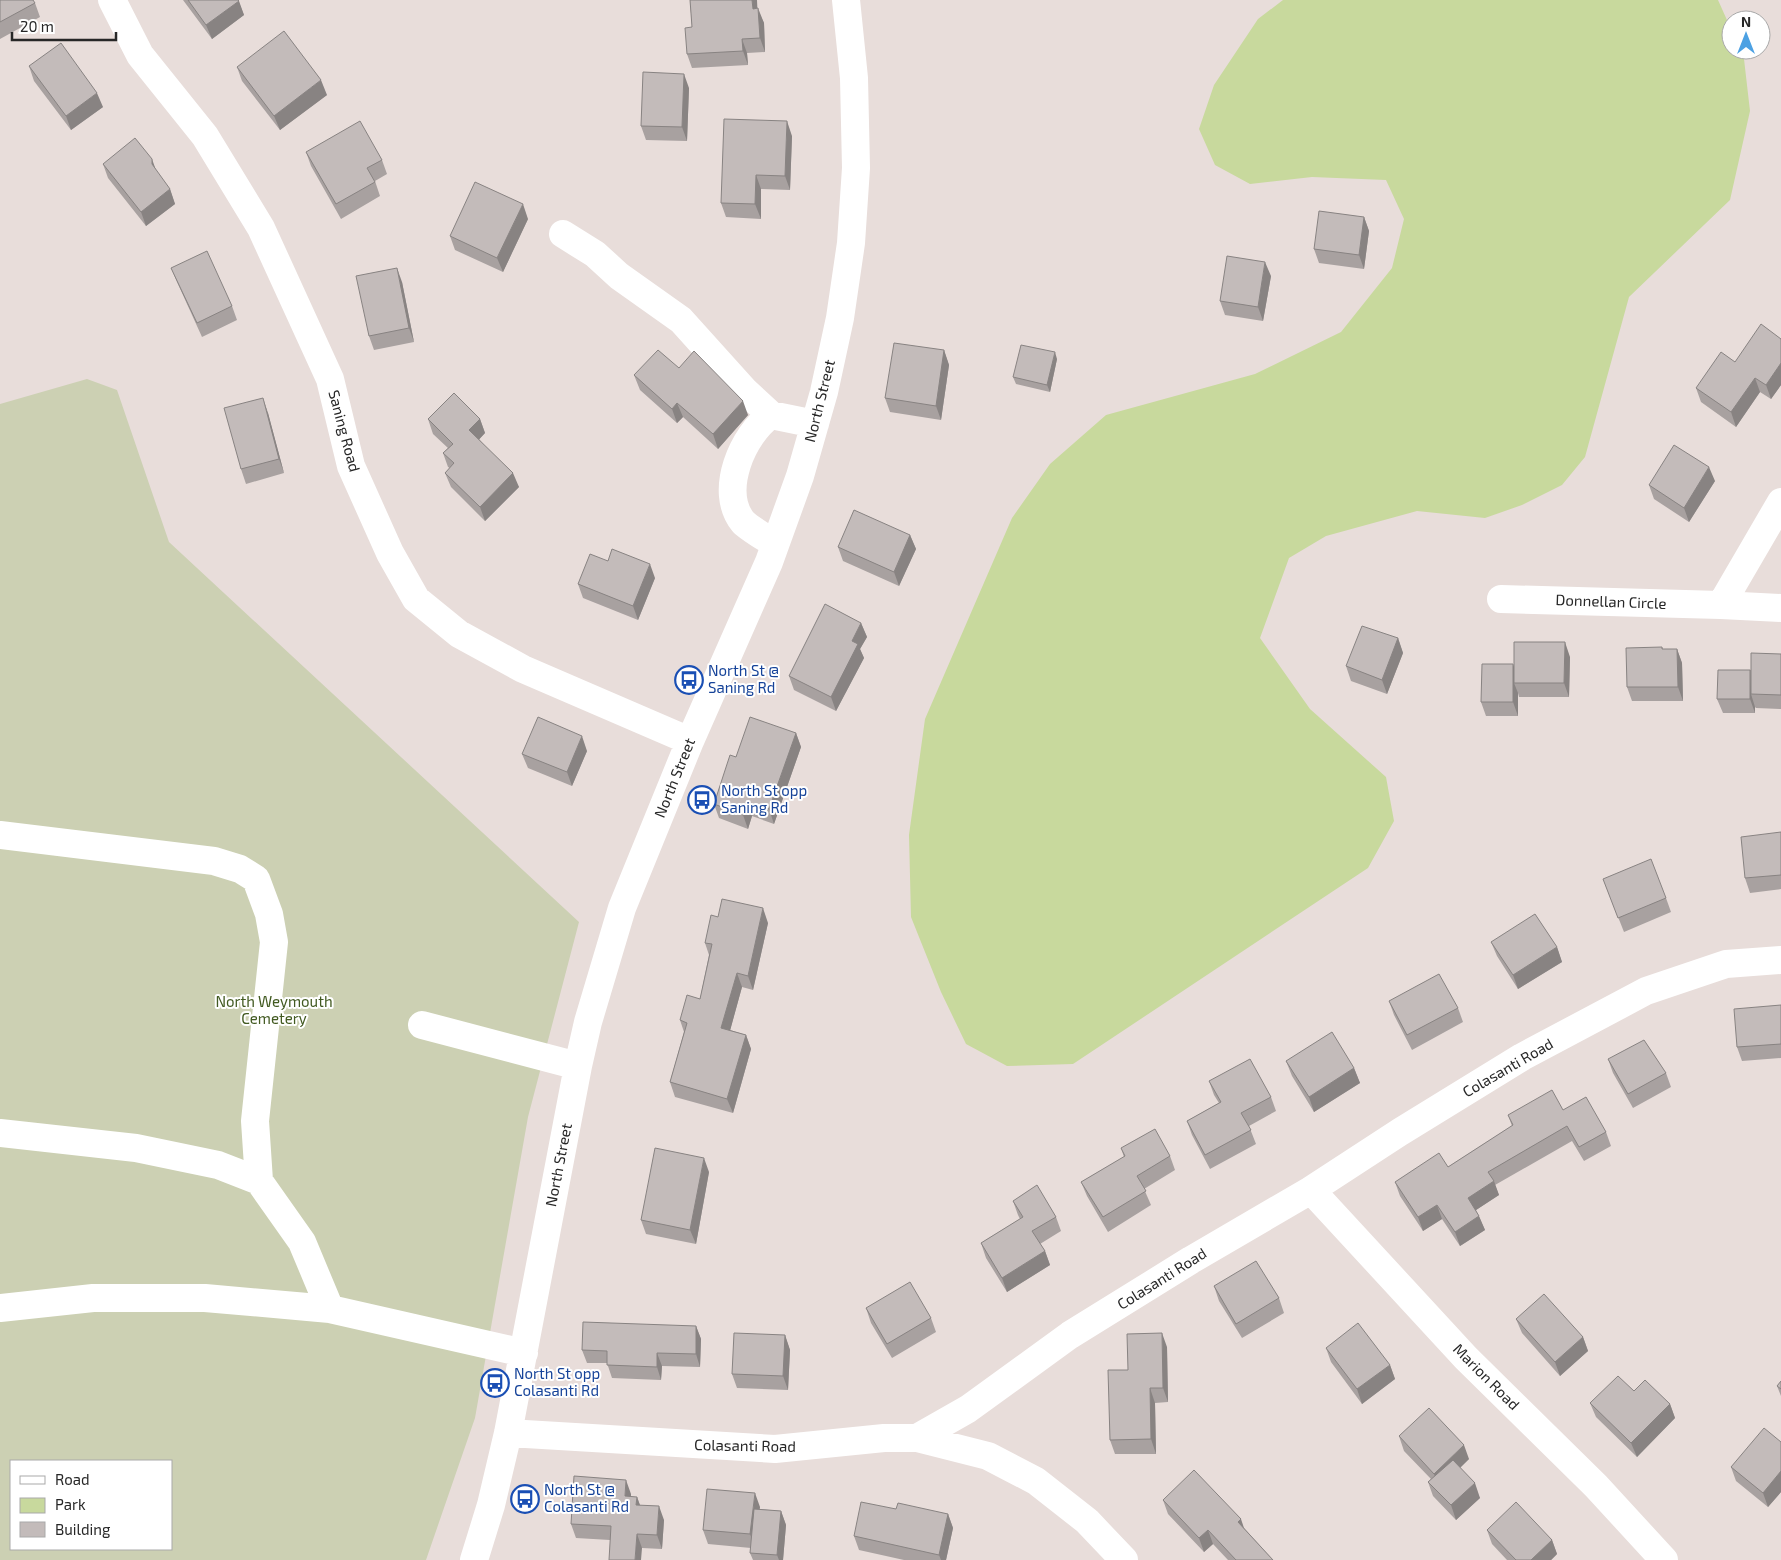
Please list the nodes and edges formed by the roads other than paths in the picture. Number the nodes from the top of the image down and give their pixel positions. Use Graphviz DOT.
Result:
graph roads {
  1 [pos="112,0"];
  2 [pos="846,0"];
  3 [pos="563,234"];
  4 [pos="771,415"];
  5 [pos="815,424"];
  6 [pos="1781,502"];
  7 [pos="775,544"];
  8 [pos="1501,599"];
  9 [pos="1720,605"];
  10 [pos="1781,608"];
  11 [pos="690,741"];
  12 [pos="0,835"];
  13 [pos="1781,960"];
  14 [pos="422,1025"];
  15 [pos="578,1066"];
  16 [pos="0,1133"];
  17 [pos="259,1181"];
  18 [pos="1311,1190"];
  19 [pos="0,1308"];
  20 [pos="330,1309"];
  21 [pos="524,1353"];
  22 [pos="508,1433"];
  23 [pos="917,1438"];
  24 [pos="474,1560"];
  25 [pos="1124,1560"];
  26 [pos="1664,1560"];
  1 -- 11 [label="street, Saning Road"];
  2 -- 5 [label="street, North Street"];
  3 -- 4 [label="street"];
  4 -- 5 [label="street"];
  4 -- 7 [label="street"];
  5 -- 7 [label="street, North Street"];
  6 -- 9 [label="street"];
  7 -- 11 [label="street, North Street"];
  8 -- 9 [label="street, Donnellan Circle"];
  9 -- 10 [label="street, Donnellan Circle"];
  11 -- 15 [label="street, North Street"];
  12 -- 17 [label="street"];
  13 -- 18 [label="street, Colasanti Road"];
  14 -- 15 [label="street"];
  15 -- 21 [label="street, North Street"];
  16 -- 17 [label="street"];
  17 -- 20 [label="street"];
  18 -- 23 [label="street, Colasanti Road"];
  18 -- 26 [label="street, Marion Road"];
  19 -- 20 [label="street"];
  20 -- 21 [label="street"];
  21 -- 22 [label="street, North Street"];
  22 -- 23 [label="street, Colasanti Road"];
  22 -- 24 [label="street, North Street"];
  23 -- 25 [label="street"];
}
